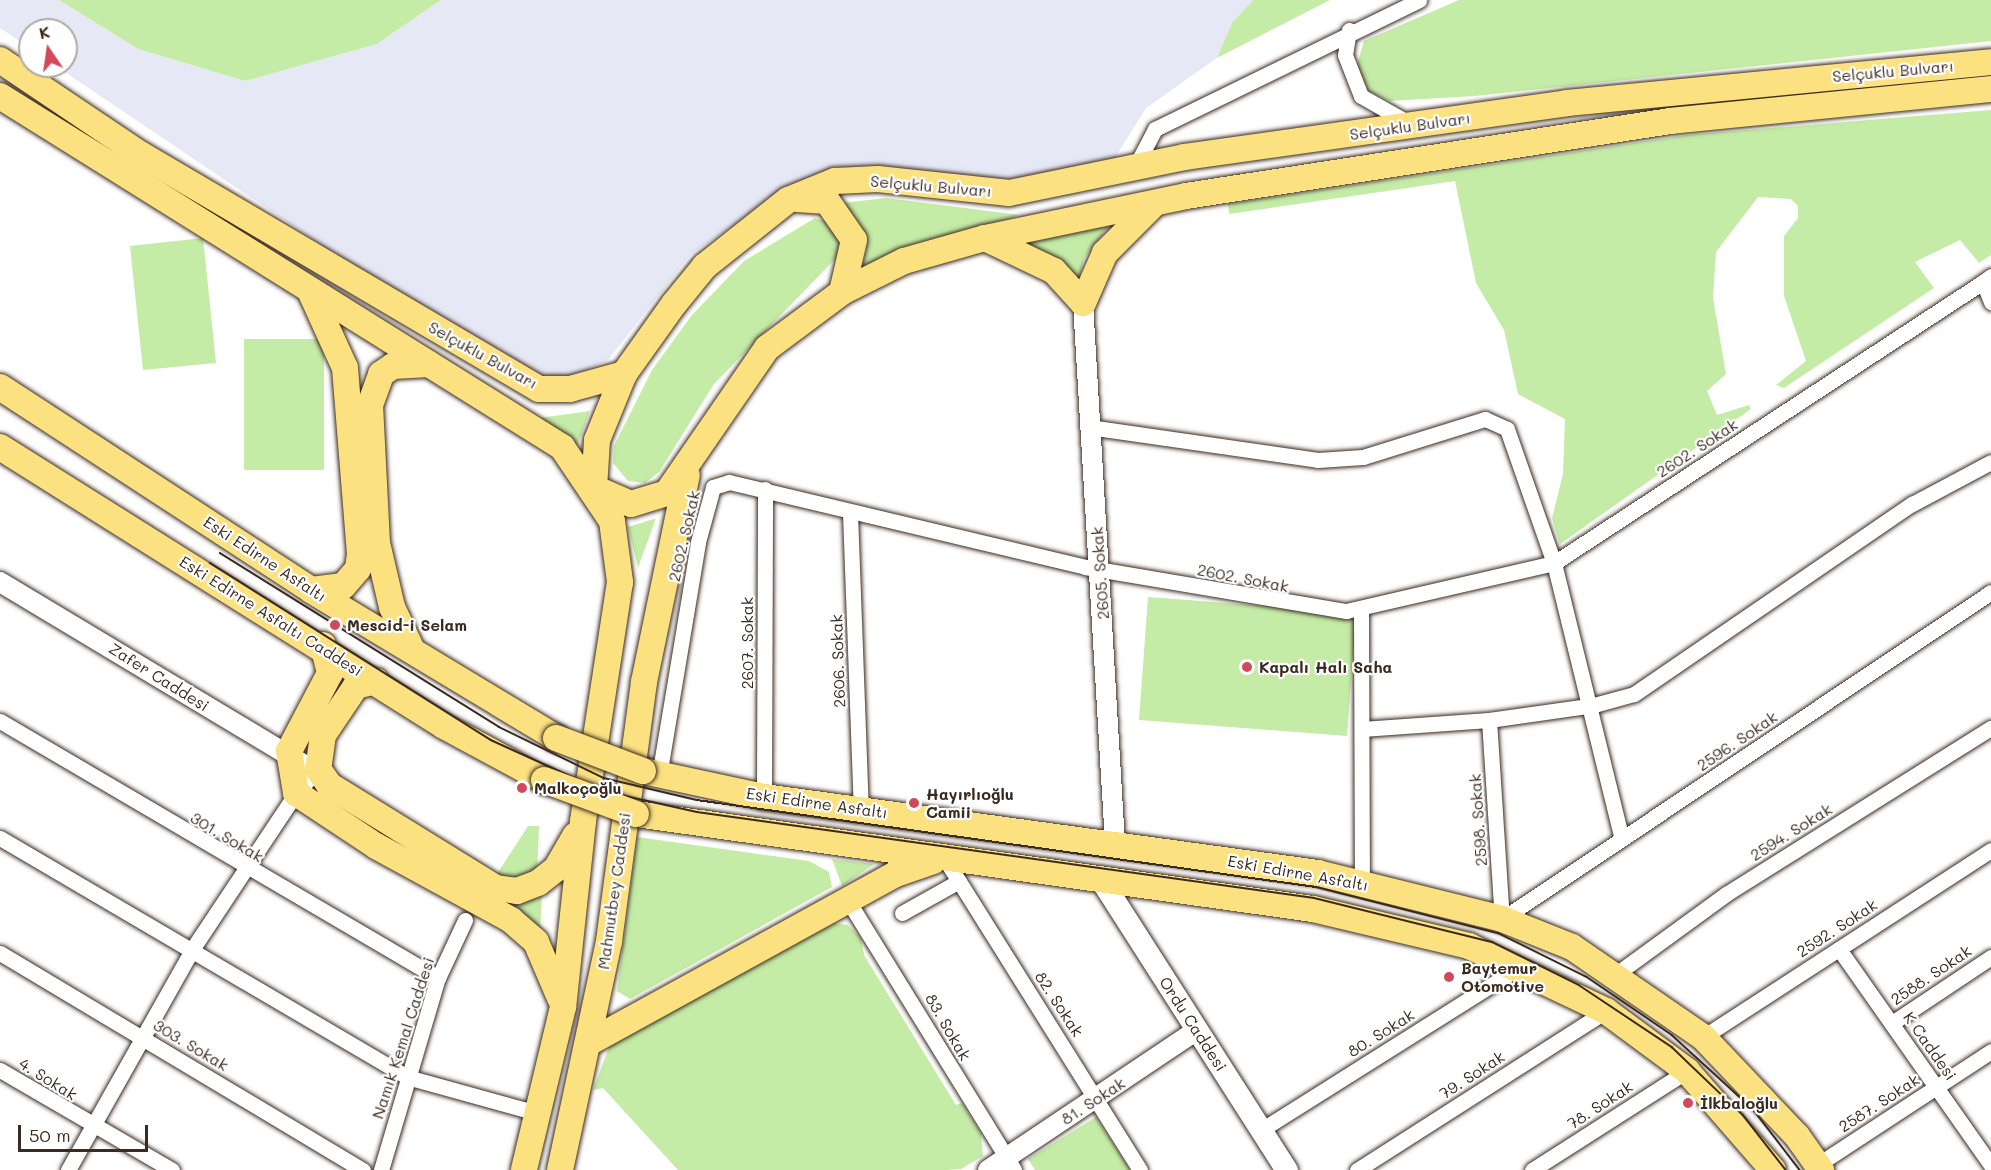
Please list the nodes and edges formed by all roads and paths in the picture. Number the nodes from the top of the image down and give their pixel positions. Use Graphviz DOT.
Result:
graph roads {
  1 [pos="1419,0"];
  2 [pos="1350,30"];
  3 [pos="0,60"];
  4 [pos="1991,62"];
  5 [pos="1991,89"];
  6 [pos="0,96"];
  7 [pos="1416,125"];
  8 [pos="1135,167"];
  9 [pos="789,200"];
  10 [pos="1155,202"];
  11 [pos="985,238"];
  12 [pos="1987,279"];
  13 [pos="842,291"];
  14 [pos="311,293"];
  15 [pos="1991,302"];
  16 [pos="1083,303"];
  17 [pos="429,364"];
  18 [pos="624,374"];
  19 [pos="0,387"];
  20 [pos="1089,427"];
  21 [pos="0,447"];
  22 [pos="1991,462"];
  23 [pos="689,469"];
  24 [pos="594,488"];
  25 [pos="765,489"];
  26 [pos="850,513"];
  27 [pos="1554,563"];
  28 [pos="1100,570"];
  29 [pos="0,582"];
  30 [pos="311,590"];
  31 [pos="1990,594"];
  32 [pos="1361,608"];
  33 [pos="323,645"];
  34 [pos="411,648"];
  35 [pos="376,681"];
  36 [pos="1594,705"];
  37 [pos="1489,720"];
  38 [pos="0,721"];
  39 [pos="1991,728"];
  40 [pos="1362,729"];
  41 [pos="289,758"];
  42 [pos="318,769"];
  43 [pos="651,773"];
  44 [pos="544,780"];
  45 [pos="296,793"];
  46 [pos="764,797"];
  47 [pos="861,809"];
  48 [pos="583,821"];
  49 [pos="0,838"];
  50 [pos="1622,839"];
  51 [pos="1115,844"];
  52 [pos="1991,850"];
  53 [pos="945,859"];
  54 [pos="247,871"];
  55 [pos="1100,878"];
  56 [pos="959,881"];
  57 [pos="1362,883"];
  58 [pos="850,904"];
  59 [pos="903,913"];
  60 [pos="1502,919"];
  61 [pos="465,920"];
  62 [pos="193,948"];
  63 [pos="1839,949"];
  64 [pos="0,953"];
  65 [pos="1991,957"];
  66 [pos="1521,967"];
  67 [pos="1615,975"];
  68 [pos="438,978"];
  69 [pos="562,1007"];
  70 [pos="1606,1011"];
  71 [pos="1892,1023"];
  72 [pos="1197,1030"];
  73 [pos="143,1037"];
  74 [pos="1703,1037"];
  75 [pos="590,1042"];
  76 [pos="1991,1051"];
  77 [pos="0,1070"];
  78 [pos="1687,1071"];
  79 [pos="407,1077"];
  80 [pos="1937,1087"];
  81 [pos="1098,1099"];
  82 [pos="537,1113"];
  83 [pos="92,1127"];
  84 [pos="1261,1130"];
  85 [pos="1985,1145"];
  86 [pos="1010,1164"];
  87 [pos="1991,1165"];
  88 [pos="1819,1167"];
  89 [pos="68,1170"];
  90 [pos="172,1170"];
  91 [pos="363,1170"];
  92 [pos="381,1170"];
  93 [pos="524,1170"];
  94 [pos="560,1170"];
  95 [pos="988,1170"];
  96 [pos="1140,1170"];
  97 [pos="1287,1170"];
  98 [pos="1358,1170"];
  99 [pos="1532,1170"];
  100 [pos="1773,1170"];
  1 -- 2 [label="street"];
  2 -- 7 [label="street"];
  2 -- 8 [label="street"];
  3 -- 18 [label="main road, Selçuklu Bulvarı"];
  4 -- 7 [label="main road, Selçuklu Bulvarı"];
  5 -- 10 [label="main road, Selçuklu Bulvarı"];
  6 -- 14 [label="main road, Selçuklu Bulvarı"];
  7 -- 8 [label="main road, Selçuklu Bulvarı"];
  8 -- 9 [label="main road, Selçuklu Bulvarı"];
  9 -- 13 [label="main road"];
  9 -- 18 [label="main road, Selçuklu Bulvarı"];
  10 -- 11 [label="main road, Selçuklu Bulvarı"];
  10 -- 16 [label="main road"];
  11 -- 13 [label="main road, Selçuklu Bulvarı"];
  11 -- 16 [label="main road"];
  12 -- 15 [label="street"];
  12 -- 27 [label="street, 2602. Sokak"];
  13 -- 23 [label="main road, Selçuklu Bulvarı"];
  14 -- 17 [label="main road, Selçuklu Bulvarı"];
  14 -- 30 [label="main road"];
  16 -- 20 [label="street, 2605. Sokak"];
  17 -- 24 [label="main road, Selçuklu Bulvarı"];
  17 -- 34 [label="main road"];
  18 -- 24 [label="main road"];
  19 -- 30 [label="main road, Eski Edirne Asfaltı"];
  20 -- 27 [label="street"];
  20 -- 28 [label="street, 2605. Sokak"];
  21 -- 33 [label="main road, Eski Edirne Asfaltı Caddesi"];
  22 -- 36 [label="street"];
  23 -- 24 [label="main road"];
  23 -- 75 [label="main road, Mahmutbey Caddesi"];
  24 -- 48 [label="main road"];
  25 -- 26 [label="street, 2602. Sokak"];
  25 -- 43 [label="street, 2602. Sokak"];
  25 -- 46 [label="street, 2607. Sokak"];
  26 -- 28 [label="street, 2602. Sokak"];
  26 -- 47 [label="street, 2606. Sokak"];
  27 -- 32 [label="street, 2602. Sokak"];
  27 -- 36 [label="street"];
  28 -- 32 [label="street, 2602. Sokak"];
  28 -- 51 [label="street, 2605. Sokak"];
  29 -- 41 [label="street, Zafer Caddesi"];
  30 -- 34 [label="main road, Eski Edirne Asfaltı"];
  31 -- 50 [label="street, 2596. Sokak"];
  32 -- 40 [label="street"];
  33 -- 35 [label="main road, Eski Edirne Asfaltı Caddesi"];
  33 -- 41 [label="main road"];
  34 -- 43 [label="main road, Eski Edirne Asfaltı, bridge"];
  35 -- 42 [label="main road"];
  35 -- 44 [label="main road, Eski Edirne Asfaltı Caddesi"];
  36 -- 37 [label="street"];
  36 -- 50 [label="street"];
  37 -- 40 [label="street"];
  37 -- 60 [label="street, 2598. Sokak"];
  38 -- 54 [label="street, 301. Sokak"];
  39 -- 67 [label="street, 2594. Sokak"];
  40 -- 57 [label="street"];
  41 -- 42 [label="street, Zafer Caddesi"];
  41 -- 45 [label="main road"];
  42 -- 45 [label="street"];
  42 -- 48 [label="main road"];
  43 -- 46 [label="main road, Eski Edirne Asfaltı"];
  44 -- 53 [label="main road, Eski Edirne Asfaltı, bridge"];
  45 -- 54 [label="street"];
  45 -- 69 [label="main road"];
  46 -- 47 [label="main road, Eski Edirne Asfaltı"];
  47 -- 51 [label="main road, Eski Edirne Asfaltı"];
  48 -- 69 [label="main road"];
  49 -- 62 [label="street"];
  50 -- 60 [label="street, 2596. Sokak"];
  51 -- 57 [label="main road, Eski Edirne Asfaltı"];
  52 -- 63 [label="street, 2592. Sokak"];
  53 -- 55 [label="main road, Eski Edirne Asfaltı"];
  53 -- 56 [label="street, 82. Sokak"];
  53 -- 58 [label="main road"];
  54 -- 62 [label="street"];
  54 -- 68 [label="street, 301. Sokak"];
  55 -- 66 [label="main road, Eski Edirne Asfaltı"];
  55 -- 72 [label="main road, Ordu Caddesi"];
  56 -- 59 [label="street"];
  56 -- 81 [label="street, 82. Sokak"];
  57 -- 60 [label="main road, Eski Edirne Asfaltı"];
  58 -- 75 [label="main road"];
  58 -- 86 [label="street, 83. Sokak"];
  60 -- 67 [label="main road, Eski Edirne Asfaltı"];
  61 -- 68 [label="street, Namık Kemal Caddesi"];
  62 -- 73 [label="street"];
  62 -- 79 [label="street"];
  63 -- 71 [label="street, K Caddesi"];
  63 -- 74 [label="street, 2592. Sokak"];
  64 -- 73 [label="street, 303. Sokak"];
  65 -- 71 [label="street, 2588. Sokak"];
  66 -- 70 [label="main road, Eski Edirne Asfaltı"];
  66 -- 84 [label="street, 80. Sokak"];
  67 -- 74 [label="main road, Eski Edirne Asfaltı"];
  68 -- 79 [label="street, Namık Kemal Caddesi"];
  69 -- 82 [label="main road"];
  70 -- 78 [label="main road, Eski Edirne Asfaltı"];
  70 -- 98 [label="street, 79. Sokak"];
  71 -- 80 [label="street, K Caddesi"];
  72 -- 81 [label="street, 81. Sokak"];
  72 -- 84 [label="main road, Ordu Caddesi"];
  73 -- 83 [label="street"];
  73 -- 91 [label="street, 303. Sokak"];
  74 -- 88 [label="main road, Eski Edirne Asfaltı"];
  75 -- 94 [label="main road, Mahmutbey Caddesi"];
  76 -- 80 [label="street, 2587. Sokak"];
  77 -- 83 [label="street, 4. Sokak"];
  78 -- 99 [label="street, 78. Sokak"];
  78 -- 100 [label="main road, Eski Edirne Asfaltı"];
  79 -- 82 [label="street"];
  79 -- 92 [label="street, Namık Kemal Caddesi"];
  80 -- 85 [label="street, K Caddesi"];
  80 -- 88 [label="street, 2587. Sokak"];
  81 -- 86 [label="street, 81. Sokak"];
  81 -- 96 [label="street, 82. Sokak"];
  82 -- 93 [label="main road"];
  83 -- 89 [label="street"];
  83 -- 90 [label="street, 4. Sokak"];
  84 -- 97 [label="main road, Ordu Caddesi"];
  85 -- 87 [label="street, K Caddesi"];
  86 -- 95 [label="street, 81. Sokak"];
}
